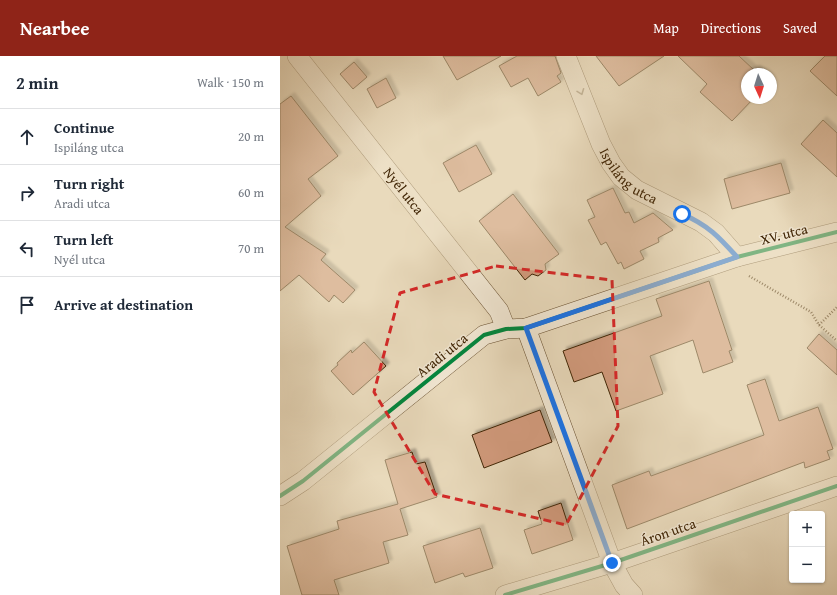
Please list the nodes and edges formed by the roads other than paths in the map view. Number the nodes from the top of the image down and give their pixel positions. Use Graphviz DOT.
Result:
graph roads {
  1 [pos="296,56"];
  2 [pos="566,56"];
  3 [pos="837,232"];
  4 [pos="737,257"];
  5 [pos="526,328"];
  6 [pos="506,329"];
  7 [pos="837,486"];
  8 [pos="280,496"];
  9 [pos="612,563"];
  10 [pos="505,595"];
  11 [pos="633,595"];
  1 -- 6 [label="street, Nyél utca"];
  2 -- 4 [label="street, Ispiláng utca, one-way"];
  3 -- 4 [label="street, XV. utca"];
  4 -- 5 [label="street, Aradi utca"];
  5 -- 6 [label="street, Aradi utca"];
  5 -- 9 [label="street"];
  6 -- 8 [label="street, Aradi utca"];
  7 -- 9 [label="street, Áron utca"];
  9 -- 10 [label="street, Áron utca"];
  9 -- 11 [label="street"];
}
